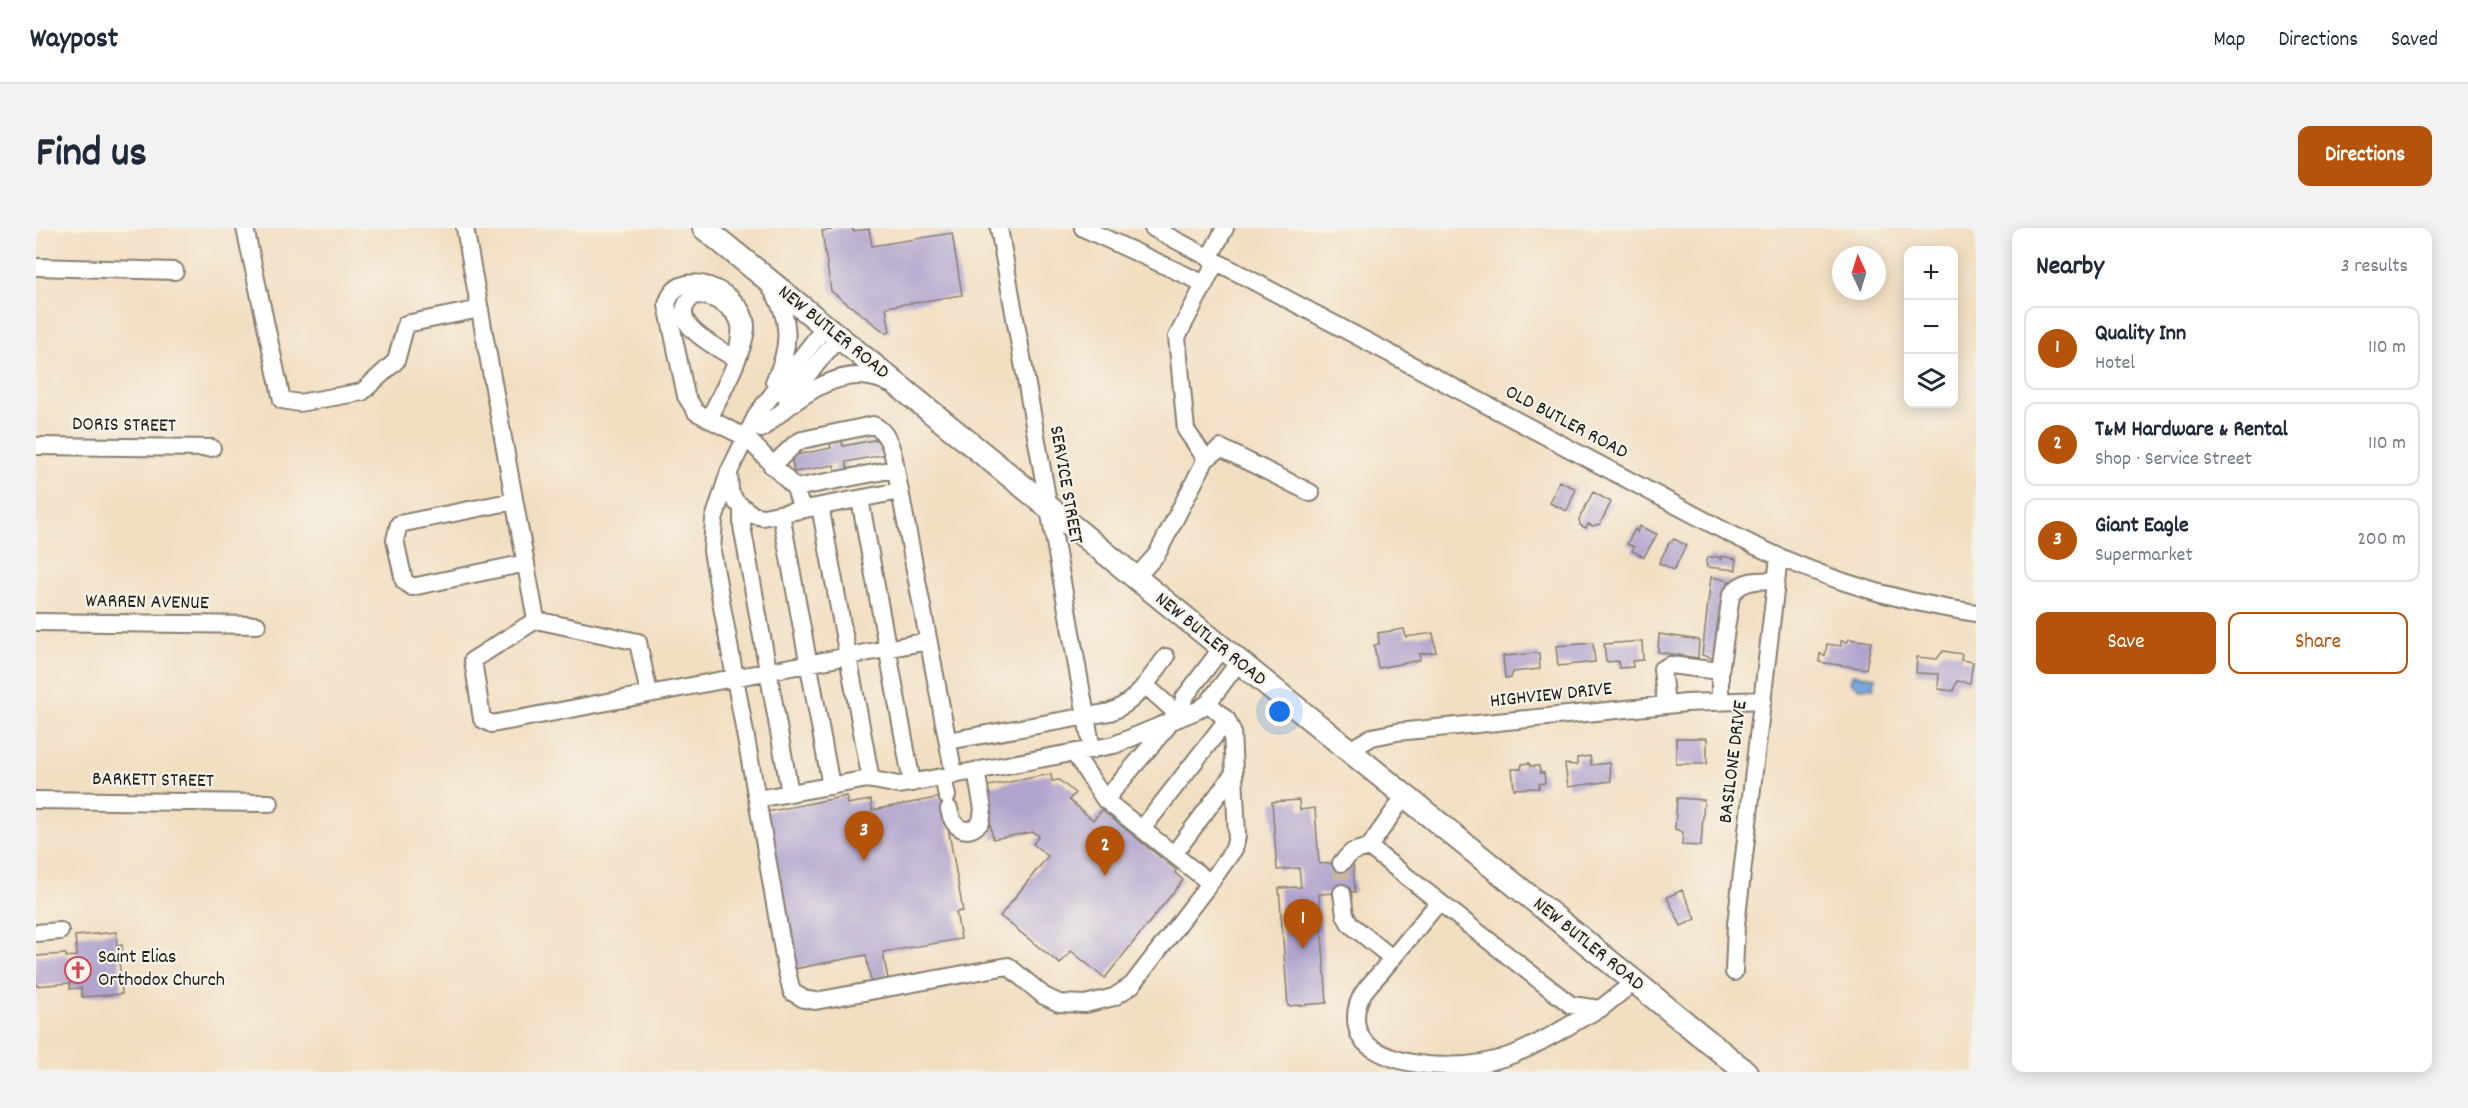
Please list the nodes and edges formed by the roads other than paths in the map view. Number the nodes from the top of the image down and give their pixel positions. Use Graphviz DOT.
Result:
graph roads {
  1 [pos="245,228"];
  2 [pos="465,228"];
  3 [pos="704,228"];
  4 [pos="999,228"];
  5 [pos="1083,228"];
  6 [pos="1153,228"];
  7 [pos="1225,228"];
  8 [pos="1213,260"];
  9 [pos="36,267"];
  10 [pos="176,270"];
  11 [pos="757,271"];
  12 [pos="1205,284"];
  13 [pos="480,309"];
  14 [pos="831,332"];
  15 [pos="905,392"];
  16 [pos="762,408"];
  17 [pos="709,419"];
  18 [pos="754,433"];
  19 [pos="36,446"];
  20 [pos="212,448"];
  21 [pos="1206,459"];
  22 [pos="772,466"];
  23 [pos="895,469"];
  24 [pos="729,472"];
  25 [pos="795,488"];
  26 [pos="900,491"];
  27 [pos="1311,493"];
  28 [pos="860,499"];
  29 [pos="514,501"];
  30 [pos="820,506"];
  31 [pos="740,507"];
  32 [pos="1048,508"];
  33 [pos="802,510"];
  34 [pos="716,511"];
  35 [pos="781,514"];
  36 [pos="1779,557"];
  37 [pos="526,563"];
  38 [pos="1136,579"];
  39 [pos="1776,581"];
  40 [pos="1976,613"];
  41 [pos="536,620"];
  42 [pos="36,622"];
  43 [pos="257,625"];
  44 [pos="928,641"];
  45 [pos="888,648"];
  46 [pos="848,656"];
  47 [pos="1230,656"];
  48 [pos="1166,657"];
  49 [pos="809,664"];
  50 [pos="768,671"];
  51 [pos="1720,671"];
  52 [pos="735,678"];
  53 [pos="1144,685"];
  54 [pos="649,694"];
  55 [pos="1720,700"];
  56 [pos="1763,700"];
  57 [pos="1208,704"];
  58 [pos="1666,705"];
  59 [pos="1086,716"];
  60 [pos="1175,720"];
  61 [pos="1227,720"];
  62 [pos="948,741"];
  63 [pos="1092,750"];
  64 [pos="1348,751"];
  65 [pos="1074,753"];
  66 [pos="976,771"];
  67 [pos="1234,773"];
  68 [pos="949,776"];
  69 [pos="871,780"];
  70 [pos="912,783"];
  71 [pos="831,786"];
  72 [pos="790,793"];
  73 [pos="1404,797"];
  74 [pos="757,799"];
  75 [pos="36,800"];
  76 [pos="1105,800"];
  77 [pos="270,803"];
  78 [pos="1142,829"];
  79 [pos="1369,847"];
  80 [pos="1174,854"];
  81 [pos="1341,863"];
  82 [pos="1210,883"];
  83 [pos="1342,893"];
  84 [pos="1439,902"];
  85 [pos="60,931"];
  86 [pos="36,933"];
  87 [pos="1392,958"];
  88 [pos="1734,972"];
  89 [pos="1634,982"];
  90 [pos="1599,1009"];
  91 [pos="1746,1072"];
  1 -- 13 [label="street"];
  2 -- 13 [label="street"];
  3 -- 11 [label="main road, NEW BUTLER ROAD"];
  4 -- 32 [label="street, SERVICE STREET"];
  5 -- 12 [label="street"];
  6 -- 8 [label="street, OLD BUTLER ROAD"];
  7 -- 8 [label="street"];
  8 -- 12 [label="street"];
  8 -- 36 [label="street, OLD BUTLER ROAD"];
  9 -- 10 [label="street"];
  11 -- 14 [label="main road, NEW BUTLER ROAD"];
  11 -- 16 [label="street"];
  12 -- 21 [label="street"];
  13 -- 29 [label="street"];
  14 -- 15 [label="main road, NEW BUTLER ROAD"];
  14 -- 16 [label="street"];
  14 -- 18 [label="street"];
  15 -- 18 [label="street"];
  15 -- 32 [label="main road, NEW BUTLER ROAD"];
  16 -- 18 [label="street"];
  17 -- 17 [label="street"];
  17 -- 18 [label="street"];
  18 -- 22 [label="street"];
  18 -- 24 [label="street"];
  19 -- 20 [label="street, DORIS STREET"];
  21 -- 27 [label="street"];
  21 -- 38 [label="street"];
  22 -- 23 [label="street"];
  22 -- 25 [label="street"];
  23 -- 25 [label="street"];
  23 -- 26 [label="street"];
  24 -- 31 [label="street"];
  24 -- 34 [label="street"];
  25 -- 33 [label="street"];
  26 -- 28 [label="street"];
  26 -- 44 [label="street"];
  28 -- 30 [label="street"];
  28 -- 45 [label="street"];
  29 -- 37 [label="street"];
  29 -- 37 [label="street"];
  30 -- 33 [label="street"];
  30 -- 46 [label="street"];
  31 -- 34 [label="street"];
  31 -- 35 [label="street"];
  31 -- 50 [label="street"];
  32 -- 38 [label="main road, NEW BUTLER ROAD"];
  32 -- 59 [label="street, SERVICE STREET"];
  33 -- 35 [label="street"];
  34 -- 52 [label="street"];
  35 -- 49 [label="street"];
  36 -- 39 [label="street, BASILONE DRIVE"];
  36 -- 40 [label="street, OLD BUTLER ROAD"];
  37 -- 41 [label="street"];
  38 -- 47 [label="main road, NEW BUTLER ROAD"];
  39 -- 51 [label="street"];
  39 -- 56 [label="street, BASILONE DRIVE"];
  41 -- 54 [label="street"];
  41 -- 54 [label="street"];
  42 -- 43 [label="street, WARREN AVENUE"];
  44 -- 45 [label="street"];
  44 -- 62 [label="street"];
  45 -- 46 [label="street"];
  45 -- 70 [label="street"];
  46 -- 49 [label="street"];
  46 -- 69 [label="street"];
  47 -- 57 [label="street"];
  47 -- 60 [label="street"];
  47 -- 64 [label="main road, NEW BUTLER ROAD"];
  48 -- 53 [label="street"];
  49 -- 50 [label="street"];
  49 -- 71 [label="street"];
  50 -- 52 [label="street"];
  50 -- 72 [label="street"];
  51 -- 55 [label="street"];
  51 -- 58 [label="street"];
  52 -- 54 [label="street"];
  52 -- 74 [label="street"];
  53 -- 59 [label="street"];
  53 -- 60 [label="street"];
  55 -- 56 [label="street, HIGHVIEW DRIVE"];
  55 -- 58 [label="street, HIGHVIEW DRIVE"];
  56 -- 88 [label="street, BASILONE DRIVE"];
  57 -- 60 [label="street"];
  57 -- 61 [label="street"];
  58 -- 64 [label="street, HIGHVIEW DRIVE"];
  59 -- 62 [label="street"];
  59 -- 63 [label="street, SERVICE STREET"];
  60 -- 63 [label="street"];
  60 -- 76 [label="street"];
  61 -- 67 [label="street"];
  61 -- 78 [label="street"];
  62 -- 68 [label="street"];
  63 -- 65 [label="street"];
  64 -- 73 [label="main road, NEW BUTLER ROAD"];
  65 -- 66 [label="street"];
  65 -- 76 [label="street"];
  66 -- 68 [label="street"];
  66 -- 68 [label="street"];
  67 -- 80 [label="street"];
  67 -- 82 [label="street"];
  68 -- 70 [label="street"];
  69 -- 70 [label="street"];
  69 -- 71 [label="street"];
  71 -- 72 [label="street"];
  72 -- 74 [label="street"];
  73 -- 79 [label="street"];
  73 -- 89 [label="main road, NEW BUTLER ROAD"];
  74 -- 82 [label="street"];
  75 -- 77 [label="street, BARKETT STREET"];
  76 -- 78 [label="street"];
  78 -- 80 [label="street"];
  79 -- 81 [label="street"];
  79 -- 84 [label="street"];
  80 -- 82 [label="street"];
  83 -- 87 [label="street"];
  84 -- 87 [label="street"];
  84 -- 90 [label="street"];
  85 -- 86 [label="street"];
  87 -- 90 [label="street"];
  89 -- 90 [label="street"];
  89 -- 91 [label="main road, NEW BUTLER ROAD"];
}
